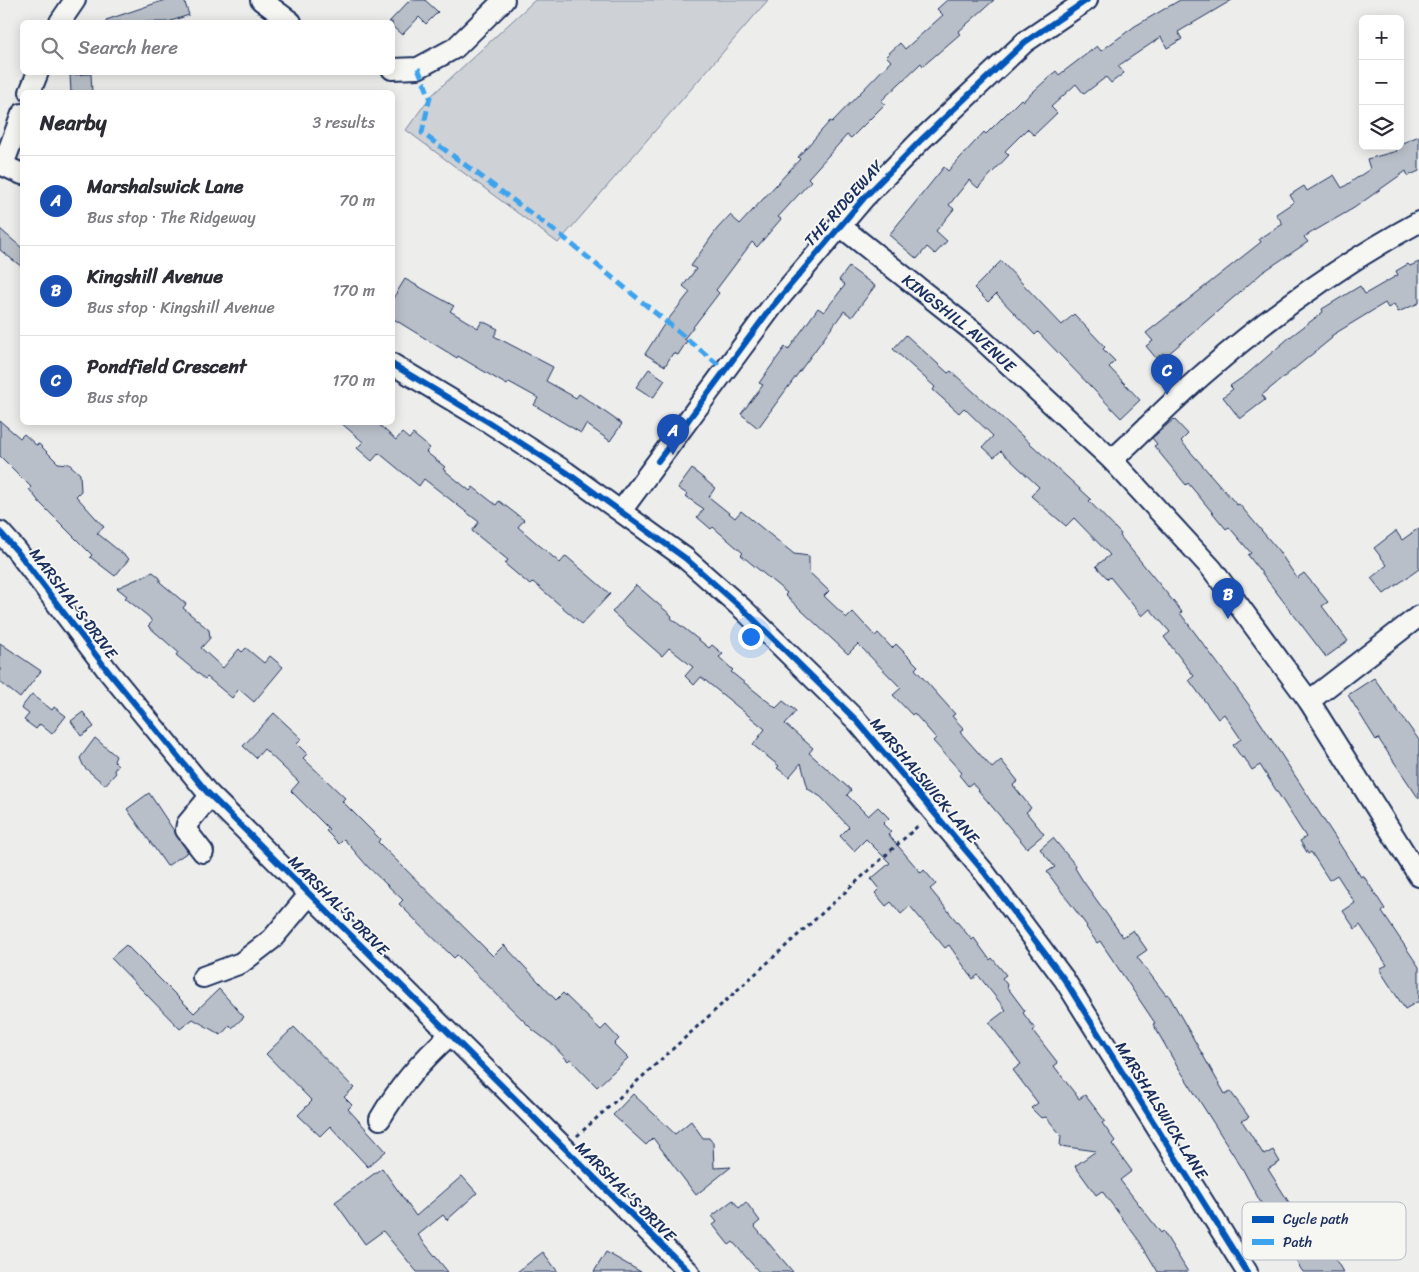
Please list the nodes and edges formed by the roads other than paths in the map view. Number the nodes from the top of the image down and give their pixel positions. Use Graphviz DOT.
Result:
graph roads {
  1 [pos="75,0"];
  2 [pos="261,0"];
  3 [pos="504,0"];
  4 [pos="1087,0"];
  5 [pos="61,20"];
  6 [pos="288,20"];
  7 [pos="395,69"];
  8 [pos="37,75"];
  9 [pos="31,90"];
  10 [pos="20,119"];
  11 [pos="2,164"];
  12 [pos="20,173"];
  13 [pos="1419,222"];
  14 [pos="840,226"];
  15 [pos="395,366"];
  16 [pos="1112,460"];
  17 [pos="621,511"];
  18 [pos="0,532"];
  19 [pos="1419,616"];
  20 [pos="1309,701"];
  21 [pos="210,796"];
  22 [pos="203,852"];
  23 [pos="1419,876"];
  24 [pos="309,895"];
  25 [pos="203,977"];
  26 [pos="450,1035"];
  27 [pos="380,1119"];
  28 [pos="689,1272"];
  29 [pos="1247,1272"];
  1 -- 5 [label="street"];
  2 -- 6 [label="street"];
  3 -- 7 [label="street"];
  4 -- 14 [label="street, THE RIDGEWAY"];
  8 -- 9 [label="street"];
  10 -- 11 [label="street"];
  11 -- 12 [label="street"];
  13 -- 16 [label="street"];
  14 -- 16 [label="street, KINGSHILL AVENUE"];
  14 -- 17 [label="street, THE RIDGEWAY"];
  15 -- 17 [label="street, MARSHALSWICK LANE"];
  16 -- 20 [label="street, KINGSHILL AVENUE"];
  17 -- 29 [label="street, MARSHALSWICK LANE"];
  18 -- 21 [label="street, MARSHAL'S DRIVE"];
  19 -- 20 [label="street"];
  20 -- 23 [label="street, KINGSHILL AVENUE"];
  21 -- 22 [label="street"];
  21 -- 24 [label="street, MARSHAL'S DRIVE"];
  24 -- 25 [label="street"];
  24 -- 26 [label="street, MARSHAL'S DRIVE"];
  26 -- 27 [label="street"];
  26 -- 28 [label="street, MARSHAL'S DRIVE"];
}
